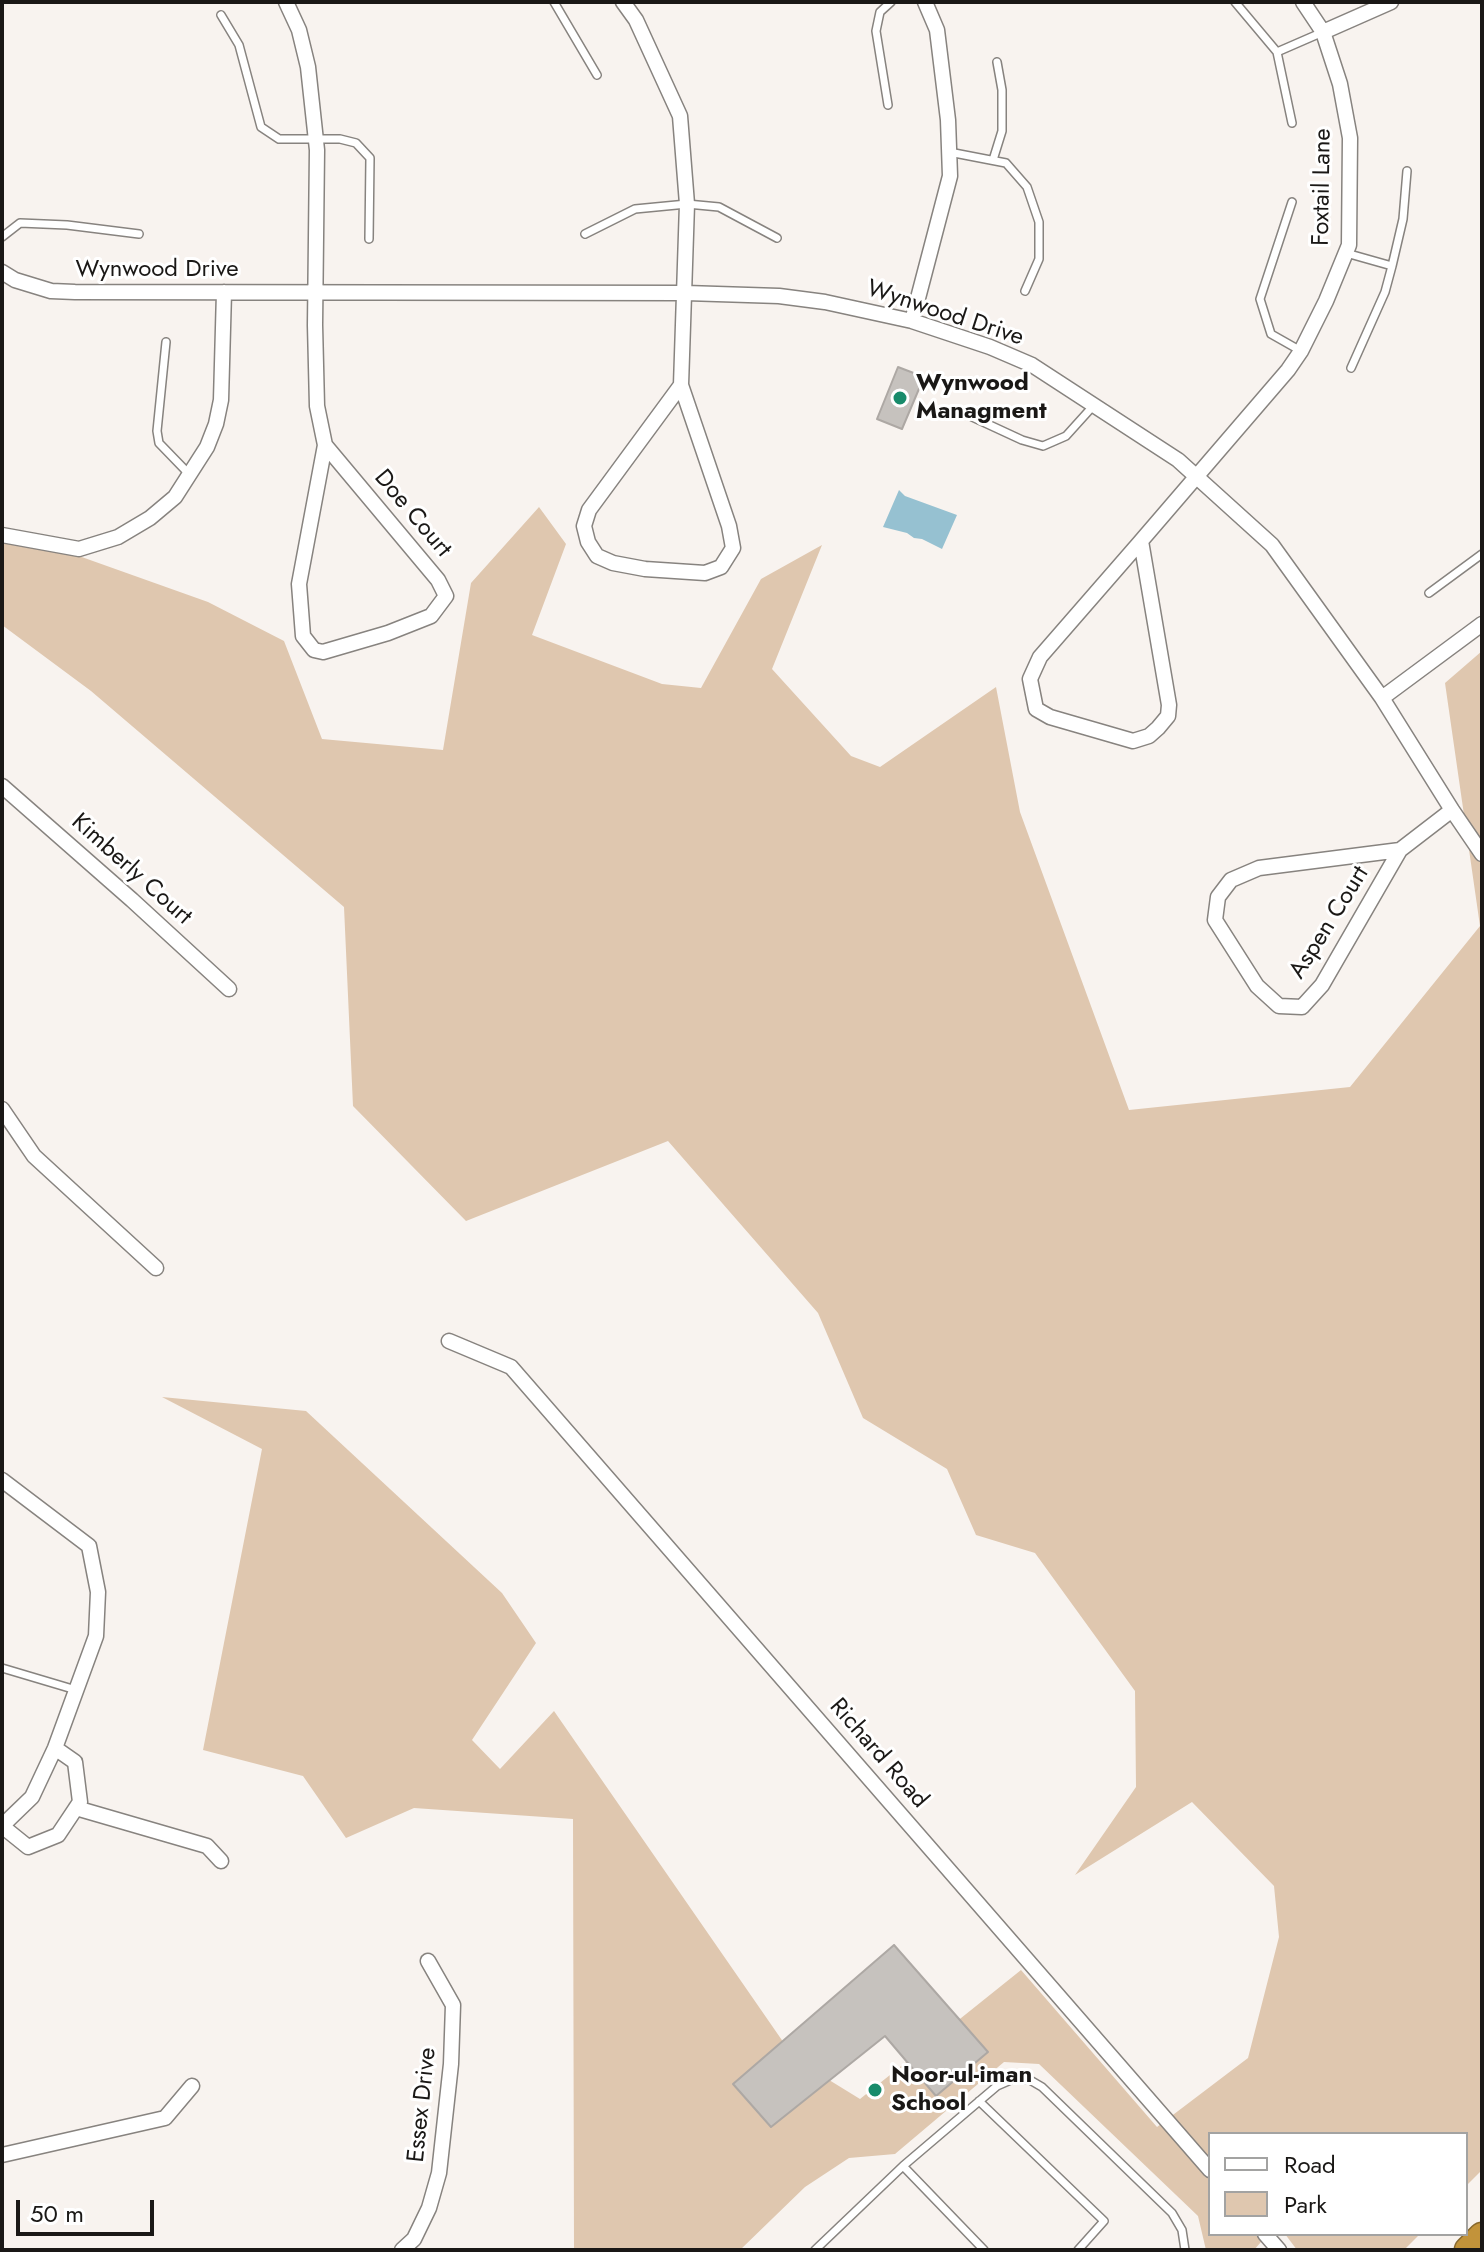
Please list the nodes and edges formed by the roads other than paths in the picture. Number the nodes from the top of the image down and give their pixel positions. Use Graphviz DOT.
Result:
graph roads {
  1 [pos="286,2"];
  2 [pos="554,2"];
  3 [pos="623,2"];
  4 [pos="891,2"];
  5 [pos="925,2"];
  6 [pos="1235,2"];
  7 [pos="1303,2"];
  8 [pos="1391,2"];
  9 [pos="221,15"];
  10 [pos="1323,32"];
  11 [pos="1277,52"];
  12 [pos="997,62"];
  13 [pos="597,75"];
  14 [pos="888,105"];
  15 [pos="1292,123"];
  16 [pos="316,139"];
  17 [pos="949,152"];
  18 [pos="993,160"];
  19 [pos="1407,171"];
  20 [pos="1292,202"];
  21 [pos="687,204"];
  22 [pos="139,234"];
  23 [pos="585,234"];
  24 [pos="2,237"];
  25 [pos="777,238"];
  26 [pos="369,239"];
  27 [pos="1346,253"];
  28 [pos="1392,266"];
  29 [pos="2,272"];
  30 [pos="1025,291"];
  31 [pos="224,292"];
  32 [pos="316,292"];
  33 [pos="686,293"];
  34 [pos="912,321"];
  35 [pos="166,342"];
  36 [pos="1301,351"];
  37 [pos="1351,368"];
  38 [pos="681,385"];
  39 [pos="1094,405"];
  40 [pos="968,415"];
  41 [pos="325,445"];
  42 [pos="189,474"];
  43 [pos="1196,478"];
  44 [pos="2,535"];
  45 [pos="1141,541"];
  46 [pos="1482,554"];
  47 [pos="1429,593"];
  48 [pos="1482,624"];
  49 [pos="1382,698"];
  50 [pos="2,786"];
  51 [pos="1452,810"];
  52 [pos="1400,850"];
  53 [pos="1482,854"];
  54 [pos="229,989"];
  55 [pos="2,1109"];
  56 [pos="156,1268"];
  57 [pos="449,1341"];
  58 [pos="2,1480"];
  59 [pos="2,1668"];
  60 [pos="76,1690"];
  61 [pos="55,1748"];
  62 [pos="76,1808"];
  63 [pos="2,1826"];
  64 [pos="221,1861"];
  65 [pos="428,1961"];
  66 [pos="192,2086"];
  67 [pos="979,2101"];
  68 [pos="2,2155"];
  69 [pos="903,2166"];
  70 [pos="1208,2168"];
  71 [pos="1482,2236"];
  72 [pos="402,2250"];
  73 [pos="815,2250"];
  74 [pos="984,2250"];
  75 [pos="1078,2250"];
  76 [pos="1185,2250"];
  77 [pos="1468,2250"];
  1 -- 16 [label="street"];
  2 -- 13 [label="lane"];
  3 -- 21 [label="street"];
  4 -- 14 [label="lane"];
  5 -- 17 [label="street"];
  6 -- 11 [label="lane"];
  7 -- 10 [label="street, Foxtail Lane"];
  8 -- 10 [label="street"];
  9 -- 16 [label="lane"];
  10 -- 11 [label="lane"];
  10 -- 27 [label="street, Foxtail Lane"];
  11 -- 15 [label="lane"];
  12 -- 18 [label="lane"];
  16 -- 26 [label="lane"];
  16 -- 32 [label="street"];
  17 -- 18 [label="lane"];
  17 -- 34 [label="street"];
  18 -- 30 [label="lane"];
  19 -- 28 [label="lane"];
  20 -- 36 [label="lane"];
  21 -- 23 [label="lane"];
  21 -- 25 [label="lane"];
  21 -- 33 [label="street"];
  22 -- 24 [label="lane"];
  27 -- 28 [label="lane"];
  27 -- 36 [label="street, Foxtail Lane"];
  28 -- 37 [label="lane"];
  29 -- 31 [label="street, Wynwood Drive"];
  31 -- 32 [label="street, Wynwood Drive"];
  31 -- 42 [label="street"];
  32 -- 33 [label="street, Wynwood Drive"];
  32 -- 41 [label="street, Doe Court"];
  33 -- 34 [label="street, Wynwood Drive"];
  33 -- 38 [label="street"];
  34 -- 39 [label="street, Wynwood Drive"];
  35 -- 42 [label="lane"];
  36 -- 43 [label="street, Foxtail Lane"];
  38 -- 38 [label="street"];
  39 -- 40 [label="lane"];
  39 -- 43 [label="street, Wynwood Drive"];
  41 -- 41 [label="street, Doe Court"];
  42 -- 44 [label="street"];
  43 -- 45 [label="street, Foxtail Lane"];
  43 -- 49 [label="street, Wynwood Drive"];
  45 -- 45 [label="street, Foxtail Lane"];
  46 -- 47 [label="lane"];
  48 -- 49 [label="street"];
  49 -- 51 [label="street, Wynwood Drive"];
  50 -- 54 [label="street, Kimberly Court"];
  51 -- 52 [label="street, Aspen Court"];
  51 -- 53 [label="street, Wynwood Drive"];
  52 -- 52 [label="street, Aspen Court"];
  55 -- 56 [label="street"];
  57 -- 70 [label="street, Richard Road"];
  58 -- 60 [label="street"];
  59 -- 60 [label="lane"];
  60 -- 61 [label="street"];
  61 -- 62 [label="street"];
  61 -- 63 [label="street"];
  62 -- 63 [label="street"];
  62 -- 64 [label="street"];
  65 -- 72 [label="street, Essex Drive"];
  66 -- 68 [label="street"];
  67 -- 69 [label="lane"];
  67 -- 75 [label="lane"];
  67 -- 76 [label="lane"];
  69 -- 73 [label="lane"];
  69 -- 74 [label="lane"];
  71 -- 77 [label="highway"];
}
